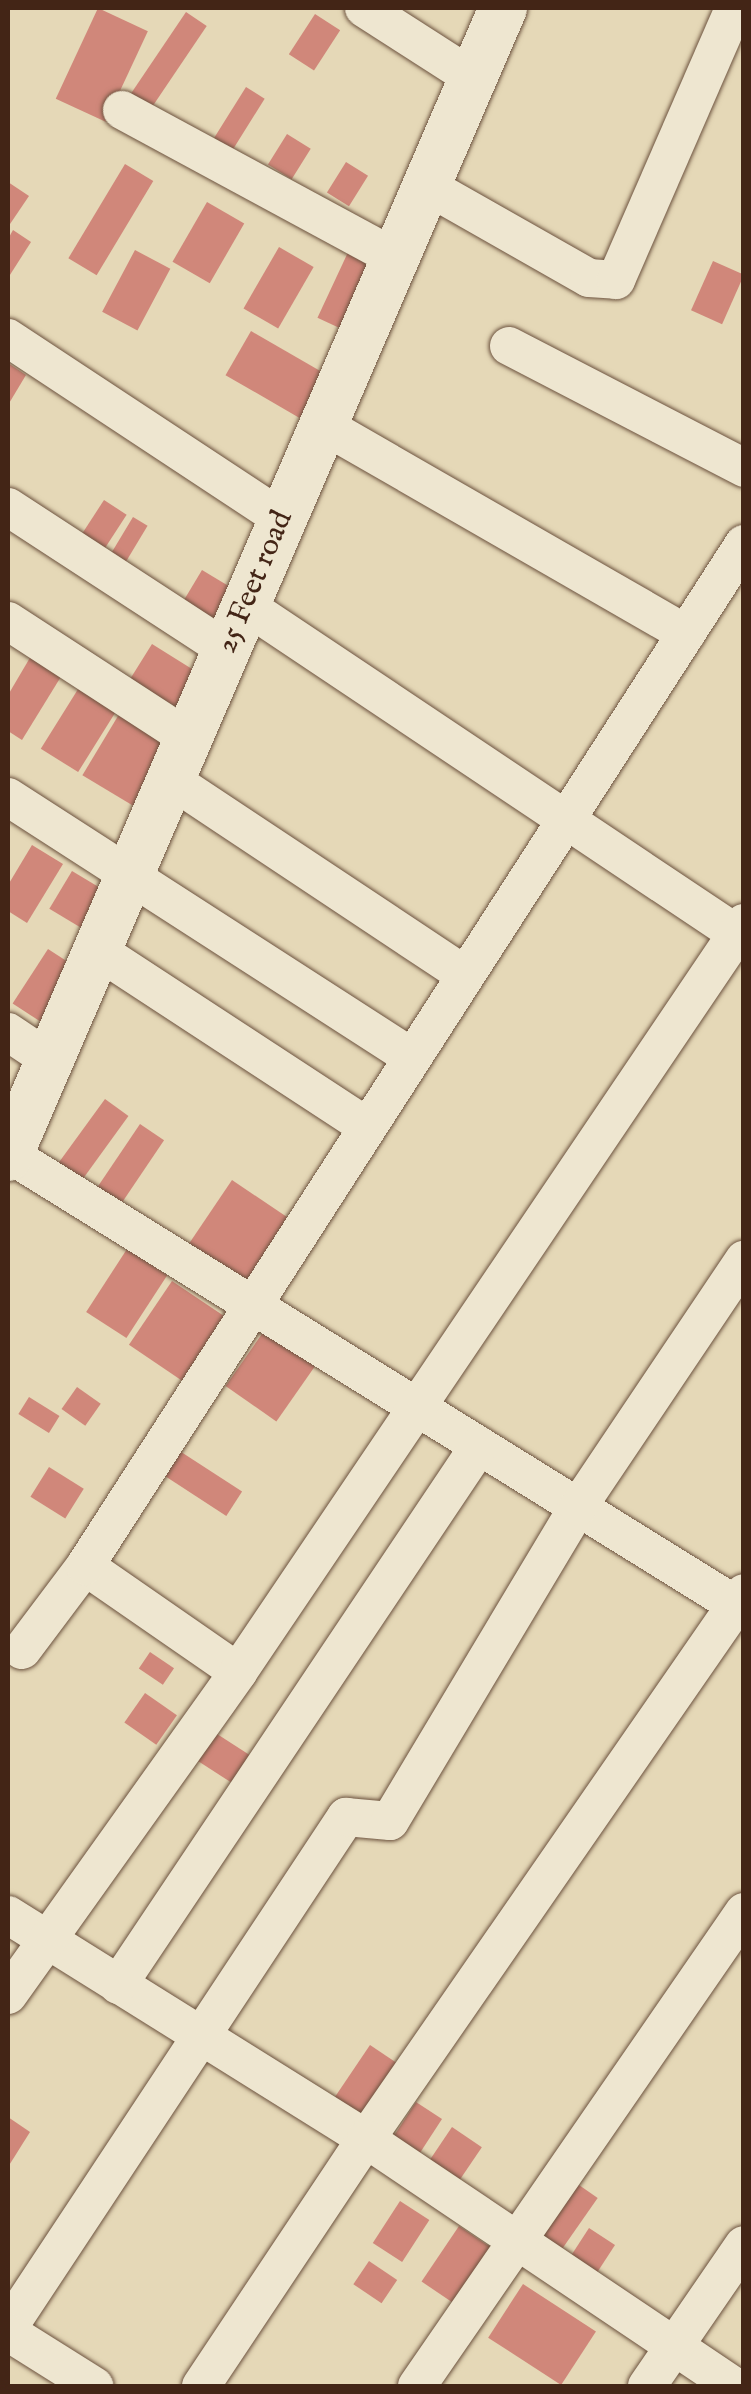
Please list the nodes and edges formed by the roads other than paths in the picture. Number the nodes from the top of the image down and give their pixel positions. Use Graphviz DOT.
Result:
graph roads {
  1 [pos="364,8"];
  2 [pos="503,8"];
  3 [pos="734,8"];
  4 [pos="473,78"];
  5 [pos="122,110"];
  6 [pos="426,186"];
  7 [pos="396,258"];
  8 [pos="8,338"];
  9 [pos="509,346"];
  10 [pos="323,425"];
  11 [pos="744,468"];
  12 [pos="8,507"];
  13 [pos="282,519"];
  14 [pos="744,544"];
  15 [pos="245,605"];
  16 [pos="8,622"];
  17 [pos="686,634"];
  18 [pos="226,649"];
  19 [pos="179,758"];
  20 [pos="8,797"];
  21 [pos="565,819"];
  22 [pos="129,874"];
  23 [pos="740,929"];
  24 [pos="97,950"];
  25 [pos="463,974"];
  26 [pos="8,1032"];
  27 [pos="410,1056"];
  28 [pos="50,1060"];
  29 [pos="366,1126"];
  30 [pos="8,1156"];
  31 [pos="744,1260"];
  32 [pos="254,1306"];
  33 [pos="418,1408"];
  34 [pos="479,1446"];
  35 [pos="578,1508"];
  36 [pos="85,1566"];
  37 [pos="741,1603"];
  38 [pos="12,1654"];
  39 [pos="238,1672"];
  40 [pos="744,1912"];
  41 [pos="8,1916"];
  42 [pos="46,1940"];
  43 [pos="118,1985"];
  44 [pos="8,1994"];
  45 [pos="204,2039"];
  46 [pos="366,2139"];
  47 [pos="514,2239"];
  48 [pos="744,2244"];
  49 [pos="8,2330"];
  50 [pos="672,2345"];
  51 [pos="94,2386"];
  52 [pos="200,2386"];
  53 [pos="417,2386"];
  54 [pos="648,2386"];
  55 [pos="734,2386"];
  1 -- 4 [label="street"];
  2 -- 4 [label="street, 25 Feet road"];
  3 -- 6 [label="street"];
  4 -- 6 [label="street, 25 Feet road"];
  5 -- 7 [label="street"];
  6 -- 7 [label="street, 25 Feet road"];
  7 -- 10 [label="street, 25 Feet road"];
  8 -- 13 [label="street"];
  9 -- 11 [label="street"];
  10 -- 13 [label="street, 25 Feet road"];
  10 -- 17 [label="street"];
  12 -- 18 [label="street"];
  13 -- 15 [label="street, 25 Feet road"];
  14 -- 17 [label="street"];
  15 -- 18 [label="street, 25 Feet road"];
  15 -- 21 [label="street"];
  16 -- 19 [label="street"];
  17 -- 21 [label="street"];
  18 -- 19 [label="street, 25 Feet road"];
  19 -- 22 [label="street, 25 Feet road"];
  19 -- 25 [label="street"];
  20 -- 22 [label="street"];
  21 -- 23 [label="street"];
  21 -- 25 [label="street"];
  22 -- 24 [label="street, 25 Feet road"];
  22 -- 27 [label="street"];
  23 -- 33 [label="street"];
  24 -- 28 [label="street, 25 Feet road"];
  24 -- 29 [label="street"];
  25 -- 27 [label="street"];
  26 -- 28 [label="street"];
  27 -- 29 [label="street"];
  28 -- 30 [label="street, 25 Feet road"];
  29 -- 32 [label="street"];
  30 -- 32 [label="street"];
  31 -- 35 [label="street"];
  32 -- 33 [label="street"];
  32 -- 36 [label="street"];
  33 -- 34 [label="street"];
  33 -- 39 [label="street"];
  34 -- 35 [label="street"];
  34 -- 43 [label="street"];
  35 -- 37 [label="street"];
  35 -- 45 [label="street"];
  36 -- 38 [label="street"];
  36 -- 39 [label="street"];
  37 -- 46 [label="street"];
  39 -- 42 [label="street"];
  40 -- 47 [label="street"];
  41 -- 42 [label="street"];
  42 -- 43 [label="street"];
  42 -- 44 [label="street"];
  43 -- 45 [label="street"];
  45 -- 46 [label="street"];
  45 -- 49 [label="street"];
  46 -- 47 [label="street"];
  46 -- 52 [label="street"];
  47 -- 50 [label="street"];
  47 -- 53 [label="street"];
  48 -- 50 [label="street"];
  49 -- 51 [label="street"];
  50 -- 54 [label="street"];
  50 -- 55 [label="street"];
}
